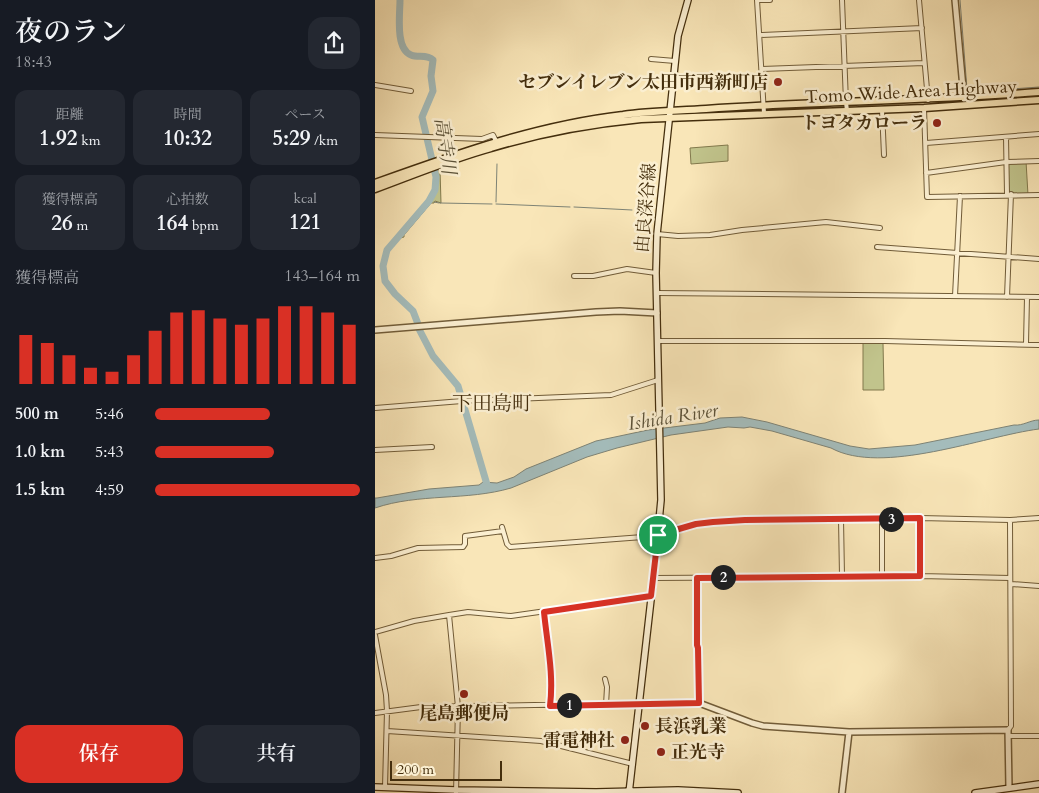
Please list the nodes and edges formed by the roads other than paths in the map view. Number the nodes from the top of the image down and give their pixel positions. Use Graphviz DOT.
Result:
graph roads {
  1 [pos="687,0"];
  2 [pos="757,0"];
  3 [pos="770,0"];
  4 [pos="843,0"];
  5 [pos="919,0"];
  6 [pos="955,0"];
  7 [pos="922,28"];
  8 [pos="844,32"];
  9 [pos="760,35"];
  10 [pos="651,59"];
  11 [pos="675,61"];
  12 [pos="924,63"];
  13 [pos="844,66"];
  14 [pos="762,69"];
  15 [pos="375,85"];
  16 [pos="411,91"];
  17 [pos="1039,92"];
  18 [pos="928,100"];
  19 [pos="1039,100"];
  20 [pos="846,102"];
  21 [pos="964,102"];
  22 [pos="764,105"];
  23 [pos="924,108"];
  24 [pos="882,110"];
  25 [pos="847,111"];
  26 [pos="764,113"];
  27 [pos="670,115"];
  28 [pos="1039,134"];
  29 [pos="375,135"];
  30 [pos="1006,137"];
  31 [pos="496,141"];
  32 [pos="925,143"];
  33 [pos="884,156"];
  34 [pos="1039,160"];
  35 [pos="1006,162"];
  36 [pos="434,165"];
  37 [pos="927,173"];
  38 [pos="375,183"];
  39 [pos="375,189"];
  40 [pos="1009,194"];
  41 [pos="1039,195"];
  42 [pos="960,196"];
  43 [pos="880,228"];
  44 [pos="657,234"];
  45 [pos="877,247"];
  46 [pos="956,254"];
  47 [pos="1009,257"];
  48 [pos="1039,260"];
  49 [pos="656,273"];
  50 [pos="574,276"];
  51 [pos="657,293"];
  52 [pos="955,296"];
  53 [pos="1007,297"];
  54 [pos="1027,298"];
  55 [pos="1039,298"];
  56 [pos="657,313"];
  57 [pos="375,330"];
  58 [pos="658,340"];
  59 [pos="1026,344"];
  60 [pos="1039,345"];
  61 [pos="658,380"];
  62 [pos="375,408"];
  63 [pos="432,447"];
  64 [pos="375,450"];
  65 [pos="920,518"];
  66 [pos="1039,518"];
  67 [pos="841,519"];
  68 [pos="882,519"];
  69 [pos="1010,520"];
  70 [pos="658,535"];
  71 [pos="375,558"];
  72 [pos="842,576"];
  73 [pos="882,576"];
  74 [pos="920,576"];
  75 [pos="653,578"];
  76 [pos="697,578"];
  77 [pos="1010,578"];
  78 [pos="1011,584"];
  79 [pos="1039,586"];
  80 [pos="651,596"];
  81 [pos="544,612"];
  82 [pos="449,614"];
  83 [pos="375,634"];
  84 [pos="605,679"];
  85 [pos="640,703"];
  86 [pos="699,703"];
  87 [pos="606,705"];
  88 [pos="550,706"];
  89 [pos="458,707"];
  90 [pos="387,711"];
  91 [pos="375,713"];
  92 [pos="387,732"];
  93 [pos="849,732"];
  94 [pos="1008,733"];
  95 [pos="457,736"];
  96 [pos="1039,736"];
  97 [pos="633,764"];
  98 [pos="1039,784"];
  99 [pos="375,786"];
  100 [pos="385,787"];
  101 [pos="1009,788"];
  102 [pos="456,792"];
  103 [pos="629,792"];
  104 [pos="738,793"];
  105 [pos="842,793"];
  106 [pos="975,793"];
  107 [pos="1014,793"];
  1 -- 11 [label="main road, 由良深谷線"];
  2 -- 3 [label="street"];
  2 -- 9 [label="street"];
  4 -- 8 [label="street"];
  5 -- 7 [label="street"];
  6 -- 21 [label="street"];
  7 -- 8 [label="street"];
  7 -- 12 [label="street"];
  8 -- 9 [label="street"];
  8 -- 13 [label="street"];
  9 -- 14 [label="street"];
  10 -- 11 [label="street"];
  11 -- 27 [label="main road, 由良深谷線"];
  12 -- 13 [label="street"];
  12 -- 18 [label="street"];
  13 -- 14 [label="street"];
  13 -- 20 [label="street"];
  14 -- 22 [label="street"];
  15 -- 16 [label="street"];
  17 -- 21 [label="highway, Tomo Wide Area Highway"];
  18 -- 20 [label="highway, Tomo Wide Area Highway"];
  18 -- 21 [label="highway, Tomo Wide Area Highway"];
  19 -- 21 [label="highway, Tomo Wide Area Highway"];
  20 -- 22 [label="highway, Tomo Wide Area Highway"];
  20 -- 25 [label="street"];
  21 -- 23 [label="highway, Tomo Wide Area Highway"];
  22 -- 26 [label="street"];
  22 -- 27 [label="highway, Tomo Wide Area Highway"];
  23 -- 24 [label="highway, Tomo Wide Area Highway"];
  23 -- 32 [label="street"];
  24 -- 25 [label="highway, Tomo Wide Area Highway"];
  24 -- 33 [label="street"];
  25 -- 26 [label="highway, Tomo Wide Area Highway"];
  26 -- 27 [label="highway, Tomo Wide Area Highway"];
  27 -- 31 [label="highway, Tomo Wide Area Highway"];
  27 -- 36 [label="highway, Tomo Wide Area Highway"];
  27 -- 44 [label="main road, 由良深谷線"];
  28 -- 30 [label="street"];
  29 -- 31 [label="street"];
  30 -- 32 [label="street"];
  30 -- 35 [label="street"];
  31 -- 36 [label="highway, Tomo Wide Area Highway"];
  32 -- 37 [label="street"];
  34 -- 35 [label="street"];
  35 -- 37 [label="street"];
  35 -- 40 [label="street"];
  36 -- 38 [label="highway, Tomo Wide Area Highway"];
  36 -- 39 [label="highway, Tomo Wide Area Highway"];
  37 -- 42 [label="street"];
  40 -- 41 [label="street"];
  40 -- 42 [label="street"];
  40 -- 47 [label="street"];
  42 -- 46 [label="street"];
  43 -- 44 [label="street"];
  44 -- 49 [label="main road, 由良深谷線"];
  45 -- 46 [label="street"];
  46 -- 47 [label="street"];
  46 -- 52 [label="street"];
  47 -- 48 [label="street"];
  47 -- 53 [label="street"];
  49 -- 50 [label="street"];
  49 -- 51 [label="main road, 由良深谷線"];
  51 -- 52 [label="street"];
  51 -- 56 [label="main road, 由良深谷線"];
  52 -- 53 [label="street"];
  53 -- 54 [label="street"];
  54 -- 55 [label="street"];
  54 -- 59 [label="street"];
  56 -- 57 [label="street"];
  56 -- 58 [label="main road, 由良深谷線"];
  58 -- 59 [label="street"];
  58 -- 61 [label="main road, 由良深谷線"];
  59 -- 60 [label="street"];
  61 -- 62 [label="street"];
  61 -- 70 [label="main road, 由良深谷線"];
  63 -- 64 [label="street"];
  65 -- 68 [label="street"];
  65 -- 69 [label="street"];
  65 -- 74 [label="street"];
  66 -- 69 [label="street"];
  67 -- 68 [label="street"];
  67 -- 70 [label="street"];
  67 -- 72 [label="street"];
  68 -- 73 [label="street"];
  69 -- 77 [label="street"];
  70 -- 71 [label="street"];
  70 -- 75 [label="main road"];
  72 -- 73 [label="street"];
  72 -- 76 [label="street"];
  73 -- 74 [label="street"];
  74 -- 77 [label="street"];
  75 -- 76 [label="street"];
  75 -- 80 [label="main road"];
  76 -- 86 [label="street"];
  77 -- 78 [label="street"];
  78 -- 79 [label="street"];
  78 -- 94 [label="street"];
  80 -- 81 [label="street"];
  80 -- 85 [label="main road"];
  81 -- 82 [label="street"];
  81 -- 88 [label="street"];
  82 -- 83 [label="street"];
  82 -- 89 [label="street"];
  83 -- 90 [label="street"];
  84 -- 87 [label="street"];
  85 -- 86 [label="street"];
  85 -- 87 [label="street"];
  85 -- 97 [label="main road"];
  86 -- 93 [label="street"];
  87 -- 88 [label="street"];
  88 -- 89 [label="street"];
  89 -- 90 [label="street"];
  89 -- 95 [label="street"];
  90 -- 91 [label="street"];
  90 -- 92 [label="street"];
  92 -- 95 [label="street"];
  92 -- 100 [label="street"];
  93 -- 94 [label="street"];
  93 -- 105 [label="street"];
  94 -- 96 [label="street"];
  94 -- 101 [label="street"];
  95 -- 97 [label="street"];
  95 -- 102 [label="street"];
  97 -- 103 [label="main road"];
  98 -- 101 [label="main road"];
  99 -- 100 [label="main road"];
  100 -- 102 [label="main road"];
  101 -- 106 [label="main road"];
  101 -- 107 [label="street"];
  102 -- 103 [label="main road"];
  103 -- 104 [label="main road"];
}
